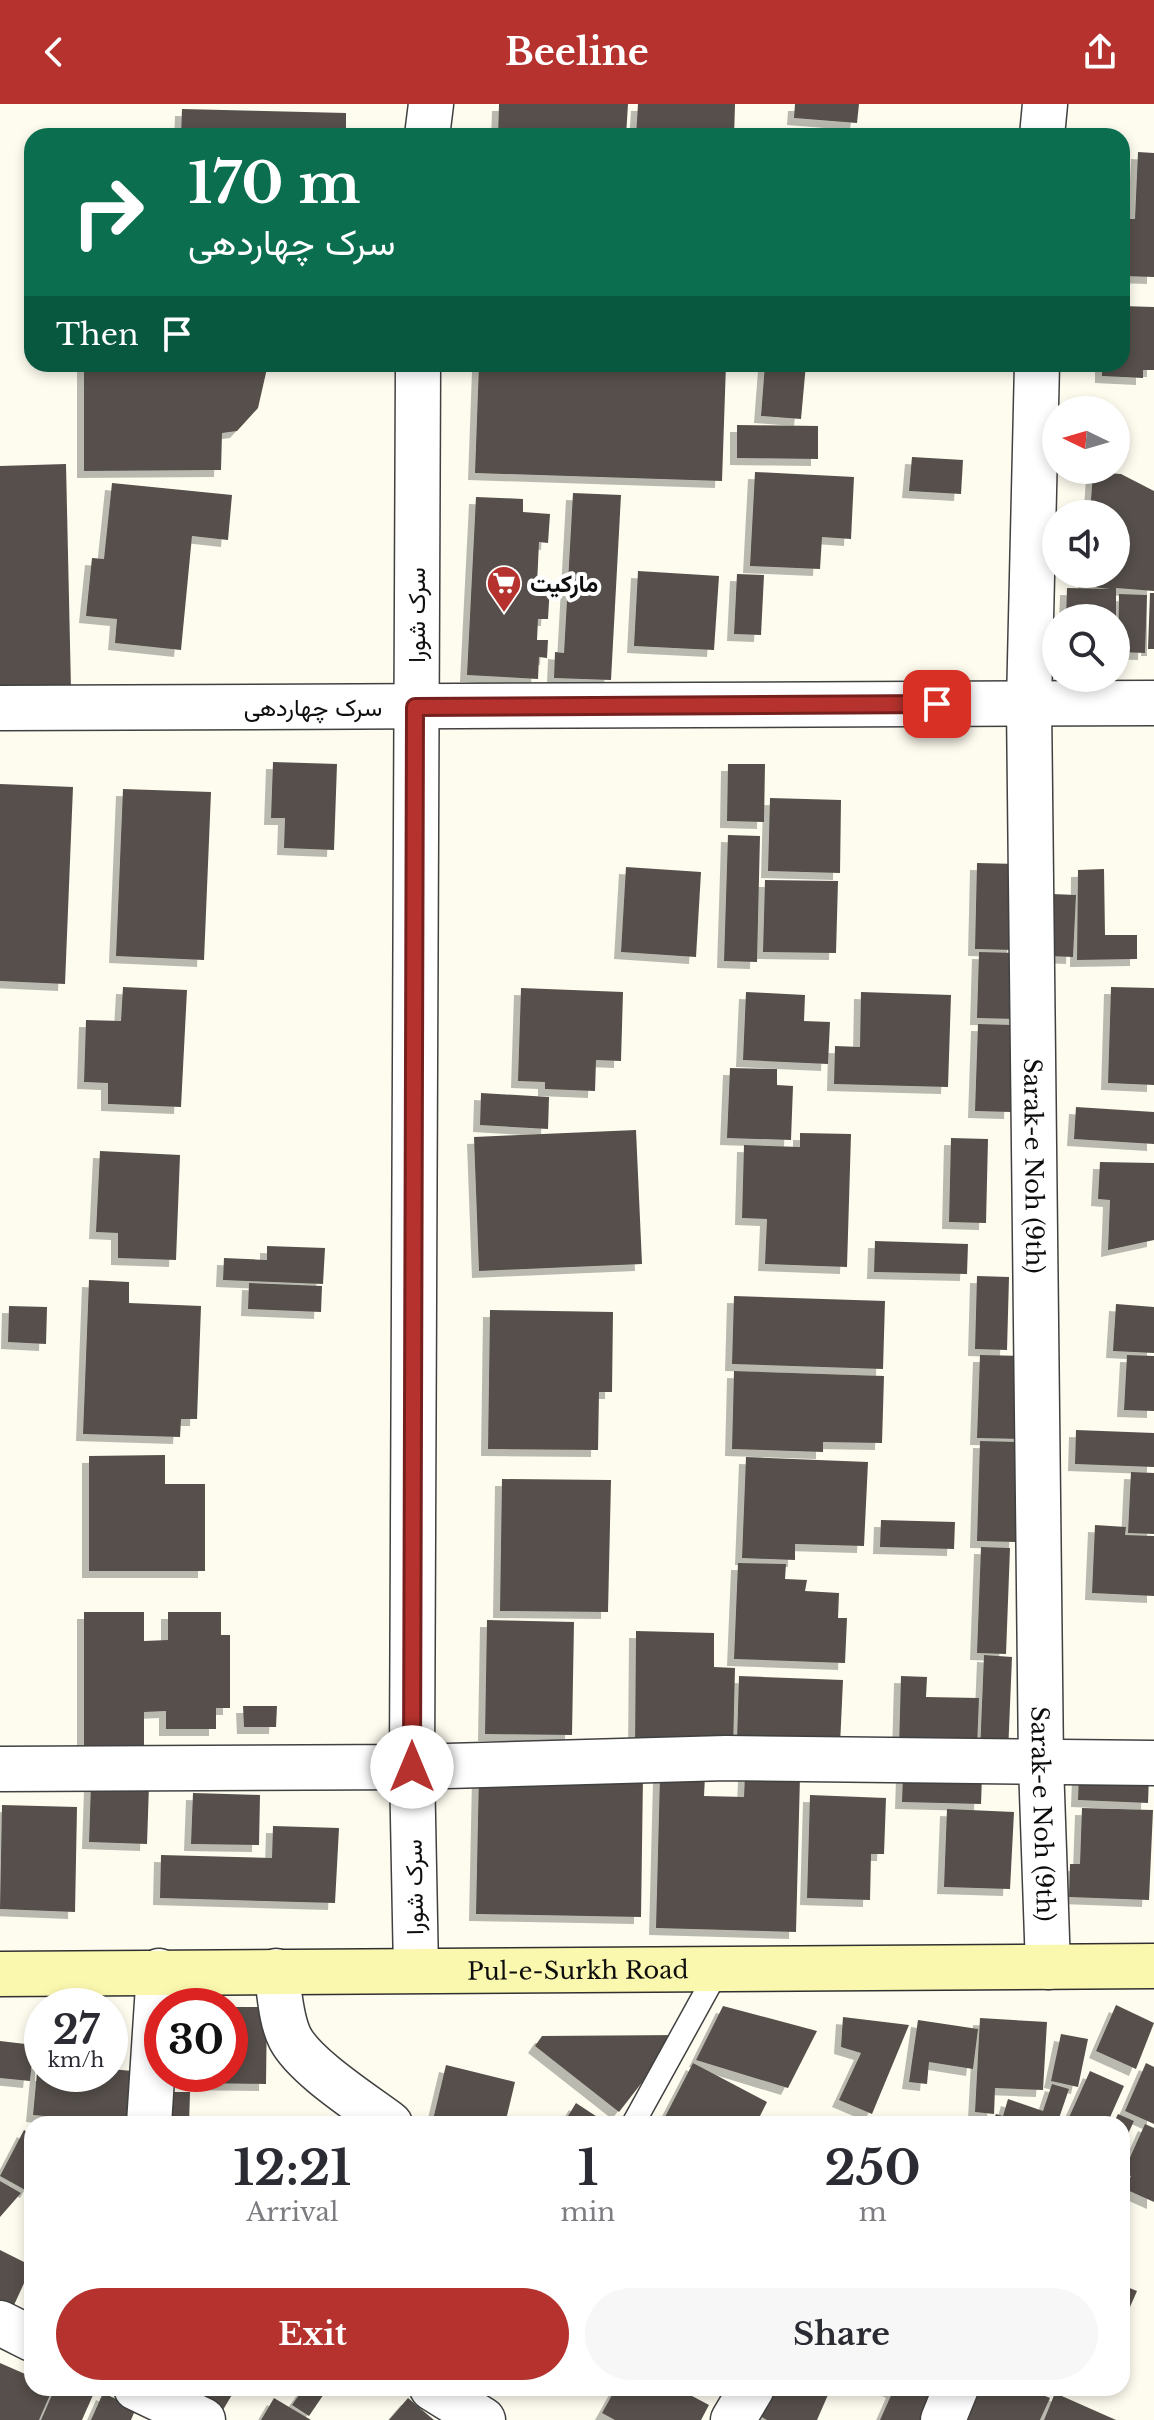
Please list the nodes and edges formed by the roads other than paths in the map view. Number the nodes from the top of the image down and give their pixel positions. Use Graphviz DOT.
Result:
graph roads {
  1 [pos="431,104"];
  2 [pos="1045,104"];
  3 [pos="428,128"];
  4 [pos="1043,128"];
  5 [pos="418,372"];
  6 [pos="1037,372"];
  7 [pos="1154,703"];
  8 [pos="1029,704"];
  9 [pos="415,707"];
  10 [pos="0,708"];
  11 [pos="1154,1763"];
  12 [pos="1041,1764"];
  13 [pos="412,1767"];
  14 [pos="0,1769"];
  15 [pos="1154,1966"];
  16 [pos="1048,1967"];
  17 [pos="416,1970"];
  18 [pos="718,1970"];
  19 [pos="159,1971"];
  20 [pos="276,1971"];
  21 [pos="0,1974"];
  22 [pos="150,2116"];
  23 [pos="380,2116"];
  24 [pos="637,2116"];
  25 [pos="0,2323"];
  26 [pos="24,2335"];
  27 [pos="153,2396"];
  28 [pos="445,2396"];
  29 [pos="747,2396"];
  30 [pos="953,2396"];
  31 [pos="203,2420"];
  32 [pos="483,2420"];
  33 [pos="733,2420"];
  34 [pos="943,2420"];
  1 -- 3 [label="street"];
  2 -- 4 [label="street"];
  5 -- 9 [label="street, سرک شورا"];
  6 -- 8 [label="street, Sarak-e Noh (9th)"];
  7 -- 8 [label="street, سرک چهاردهی"];
  8 -- 9 [label="street, سرک چهاردهی"];
  8 -- 12 [label="street, Sarak-e Noh (9th)"];
  9 -- 10 [label="street, سرک چهاردهی"];
  9 -- 13 [label="street, سرک شورا"];
  11 -- 12 [label="street"];
  12 -- 13 [label="street"];
  12 -- 16 [label="street, Sarak-e Noh (9th)"];
  13 -- 14 [label="street"];
  13 -- 17 [label="street, سرک شورا"];
  15 -- 16 [label="street, Pul-e-Surkh Road"];
  16 -- 18 [label="street, Pul-e-Surkh Road"];
  17 -- 18 [label="street, Pul-e-Surkh Road"];
  17 -- 20 [label="street, Pul-e-Surkh Road"];
  18 -- 24 [label="lane"];
  19 -- 20 [label="street, Pul-e-Surkh Road"];
  19 -- 21 [label="street, Pul-e-Surkh Road"];
  19 -- 22 [label="street"];
  20 -- 23 [label="street"];
  25 -- 26 [label="street"];
  27 -- 31 [label="street"];
  28 -- 32 [label="street"];
  29 -- 33 [label="street"];
  30 -- 34 [label="street"];
}
